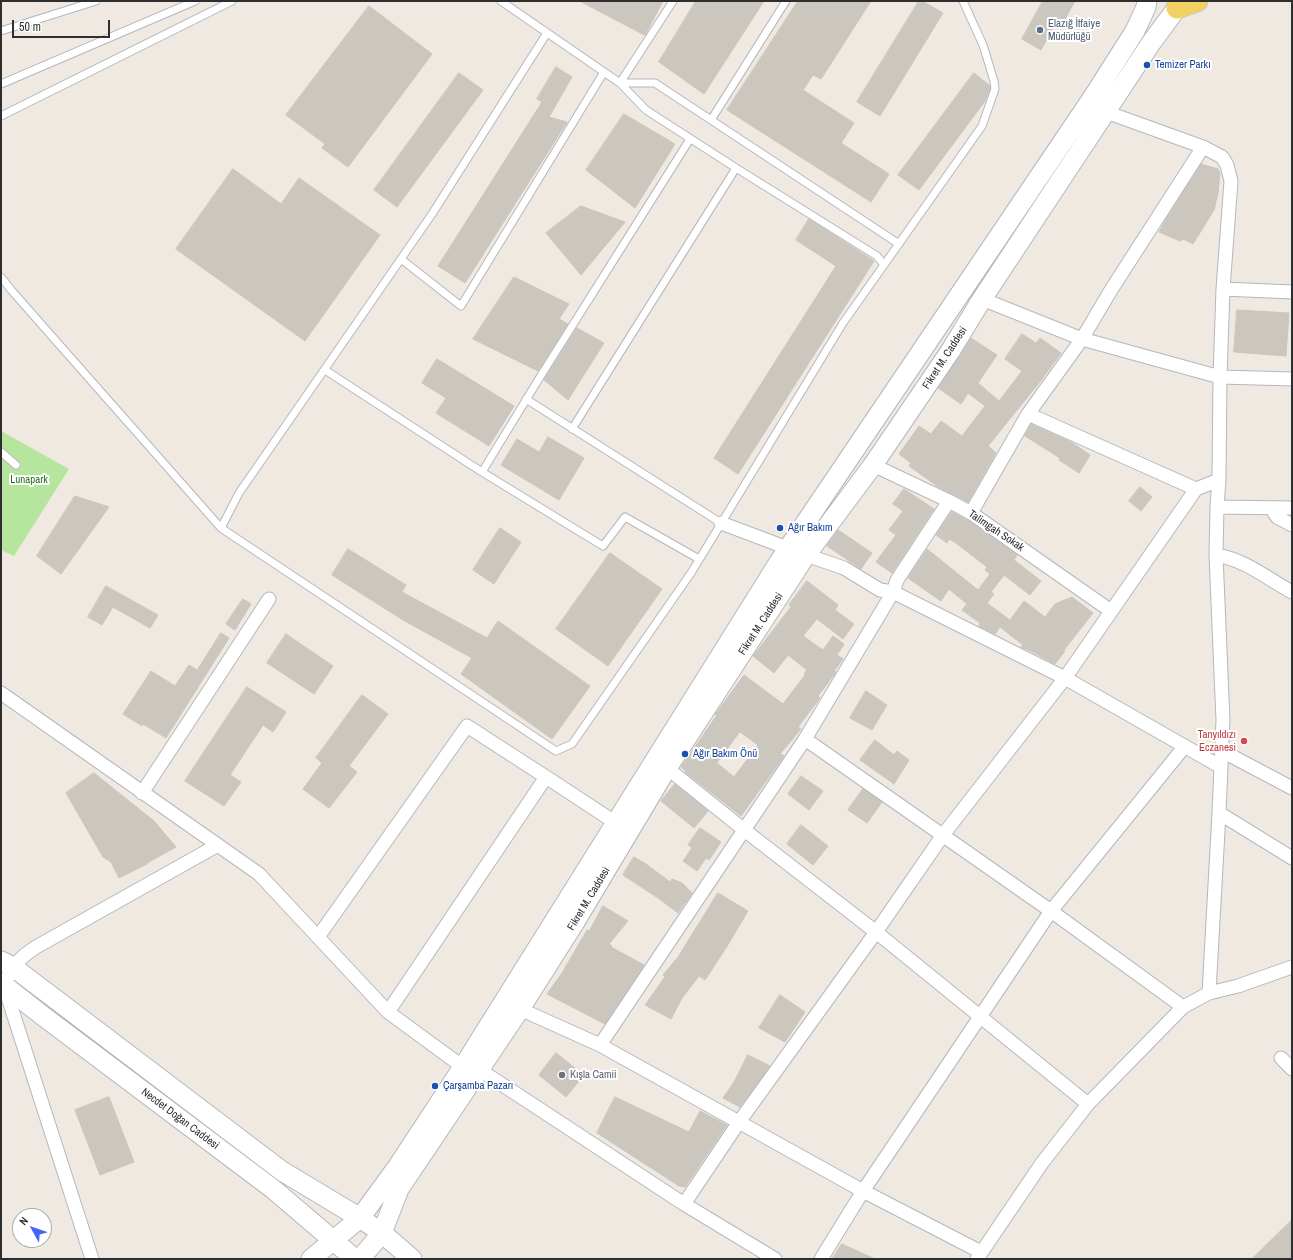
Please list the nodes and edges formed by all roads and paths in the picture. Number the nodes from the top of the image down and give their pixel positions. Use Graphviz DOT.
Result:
graph roads {
  1 [pos="96,1"];
  2 [pos="195,1"];
  3 [pos="232,1"];
  4 [pos="501,1"];
  5 [pos="673,1"];
  6 [pos="786,1"];
  7 [pos="963,1"];
  8 [pos="1147,1"];
  9 [pos="1197,1"];
  10 [pos="1179,5"];
  11 [pos="1,31"];
  12 [pos="547,33"];
  13 [pos="604,72"];
  14 [pos="620,83"];
  15 [pos="1,84"];
  16 [pos="1106,112"];
  17 [pos="1,116"];
  18 [pos="711,120"];
  19 [pos="690,139"];
  20 [pos="1203,147"];
  21 [pos="736,168"];
  22 [pos="899,244"];
  23 [pos="401,259"];
  24 [pos="884,265"];
  25 [pos="1,277"];
  26 [pos="1223,289"];
  27 [pos="1292,292"];
  28 [pos="982,299"];
  29 [pos="1082,338"];
  30 [pos="324,370"];
  31 [pos="1220,377"];
  32 [pos="1292,379"];
  33 [pos="526,399"];
  34 [pos="1028,414"];
  35 [pos="572,428"];
  36 [pos="1,452"];
  37 [pos="16,465"];
  38 [pos="873,465"];
  39 [pos="482,472"];
  40 [pos="1219,480"];
  41 [pos="1196,488"];
  42 [pos="949,501"];
  43 [pos="1217,507"];
  44 [pos="1271,508"];
  45 [pos="1292,508"];
  46 [pos="971,514"];
  47 [pos="721,523"];
  48 [pos="1292,525"];
  49 [pos="221,528"];
  50 [pos="788,549"];
  51 [pos="806,556"];
  52 [pos="1216,556"];
  53 [pos="699,559"];
  54 [pos="893,592"];
  55 [pos="1292,592"];
  56 [pos="269,599"];
  57 [pos="1112,611"];
  58 [pos="1065,678"];
  59 [pos="1,693"];
  60 [pos="805,739"];
  61 [pos="1185,746"];
  62 [pos="1222,751"];
  63 [pos="1221,767"];
  64 [pos="667,768"];
  65 [pos="546,777"];
  66 [pos="1292,788"];
  67 [pos="142,793"];
  68 [pos="1219,813"];
  69 [pos="616,822"];
  70 [pos="743,829"];
  71 [pos="943,835"];
  72 [pos="218,845"];
  73 [pos="1292,858"];
  74 [pos="1051,912"];
  75 [pos="876,932"];
  76 [pos="318,937"];
  77 [pos="7,964"];
  78 [pos="1292,966"];
  79 [pos="2,984"];
  80 [pos="1209,993"];
  81 [pos="1183,1007"];
  82 [pos="520,1010"];
  83 [pos="388,1012"];
  84 [pos="980,1017"];
  85 [pos="600,1045"];
  86 [pos="1281,1058"];
  87 [pos="472,1069"];
  88 [pos="1292,1069"];
  89 [pos="1088,1104"];
  90 [pos="739,1122"];
  91 [pos="863,1191"];
  92 [pos="684,1204"];
  93 [pos="360,1218"];
  94 [pos="382,1233"];
  95 [pos="333,1241"];
  96 [pos="979,1255"];
  97 [pos="92,1259"];
  98 [pos="311,1259"];
  99 [pos="355,1259"];
  100 [pos="360,1259"];
  101 [pos="412,1259"];
  102 [pos="775,1259"];
  103 [pos="821,1259"];
  1 -- 11 [label="lane"];
  2 -- 15 [label="lane"];
  3 -- 17 [label="lane"];
  4 -- 12 [label="lane"];
  5 -- 14 [label="lane"];
  6 -- 18 [label="lane"];
  7 -- 22 [label="lane"];
  8 -- 50 [label="main road"];
  9 -- 10 [label="main road"];
  10 -- 16 [label="main road, Fikret M. Caddesi"];
  12 -- 13 [label="lane"];
  12 -- 23 [label="lane"];
  13 -- 14 [label="lane"];
  13 -- 23 [label="lane"];
  14 -- 18 [label="lane"];
  14 -- 19 [label="lane"];
  16 -- 20 [label="street"];
  16 -- 28 [label="main road, Fikret M. Caddesi"];
  18 -- 22 [label="lane"];
  19 -- 21 [label="lane"];
  19 -- 33 [label="lane"];
  20 -- 26 [label="street"];
  20 -- 29 [label="street"];
  21 -- 24 [label="lane"];
  21 -- 35 [label="lane"];
  22 -- 24 [label="lane"];
  23 -- 30 [label="lane"];
  24 -- 47 [label="lane"];
  25 -- 49 [label="lane"];
  26 -- 27 [label="street"];
  26 -- 31 [label="street"];
  28 -- 29 [label="street"];
  28 -- 38 [label="main road, Fikret M. Caddesi"];
  29 -- 31 [label="street"];
  29 -- 34 [label="street"];
  30 -- 39 [label="lane"];
  30 -- 49 [label="lane"];
  31 -- 32 [label="street"];
  31 -- 40 [label="street"];
  33 -- 35 [label="lane"];
  33 -- 39 [label="lane"];
  34 -- 41 [label="street"];
  34 -- 46 [label="street"];
  35 -- 47 [label="lane"];
  36 -- 37 [label="lane"];
  38 -- 42 [label="street, Talimgah Sokak"];
  38 -- 51 [label="main road, Fikret M. Caddesi"];
  39 -- 53 [label="lane"];
  40 -- 41 [label="street"];
  40 -- 43 [label="street"];
  41 -- 57 [label="street"];
  42 -- 46 [label="street, Talimgah Sokak"];
  42 -- 54 [label="street"];
  43 -- 44 [label="street"];
  43 -- 52 [label="street"];
  44 -- 45 [label="street"];
  44 -- 48 [label="street"];
  46 -- 57 [label="street, Talimgah Sokak"];
  47 -- 50 [label="street"];
  47 -- 53 [label="lane"];
  49 -- 53 [label="lane"];
  50 -- 51 [label="street"];
  50 -- 69 [label="main road"];
  51 -- 54 [label="street"];
  51 -- 64 [label="main road, Fikret M. Caddesi"];
  52 -- 55 [label="street"];
  52 -- 62 [label="street"];
  54 -- 58 [label="street"];
  54 -- 60 [label="street"];
  56 -- 67 [label="street"];
  57 -- 58 [label="street"];
  58 -- 61 [label="street"];
  58 -- 71 [label="street"];
  59 -- 67 [label="street"];
  60 -- 70 [label="street"];
  60 -- 71 [label="street"];
  61 -- 63 [label="street"];
  61 -- 74 [label="street"];
  62 -- 63 [label="street"];
  62 -- 66 [label="street"];
  63 -- 68 [label="street"];
  64 -- 70 [label="street"];
  64 -- 82 [label="main road, Fikret M. Caddesi"];
  65 -- 69 [label="street"];
  65 -- 76 [label="street"];
  65 -- 83 [label="street"];
  67 -- 72 [label="street"];
  68 -- 73 [label="street"];
  68 -- 80 [label="street"];
  69 -- 87 [label="main road"];
  70 -- 75 [label="street"];
  70 -- 85 [label="street"];
  71 -- 74 [label="street"];
  71 -- 75 [label="street"];
  72 -- 76 [label="street"];
  72 -- 77 [label="street"];
  74 -- 81 [label="street"];
  74 -- 84 [label="street"];
  75 -- 84 [label="street"];
  75 -- 90 [label="street"];
  76 -- 83 [label="street"];
  77 -- 79 [label="street"];
  77 -- 93 [label="main road"];
  78 -- 80 [label="street"];
  79 -- 95 [label="main road, Necdet Doğan Caddesi"];
  79 -- 97 [label="street"];
  80 -- 81 [label="street"];
  81 -- 89 [label="street"];
  82 -- 85 [label="street"];
  82 -- 87 [label="main road, Fikret M. Caddesi"];
  83 -- 87 [label="street"];
  84 -- 89 [label="street"];
  84 -- 91 [label="street"];
  85 -- 90 [label="street"];
  86 -- 88 [label="street"];
  87 -- 92 [label="street"];
  87 -- 93 [label="main road"];
  87 -- 94 [label="main road, Fikret M. Caddesi"];
  89 -- 96 [label="street"];
  90 -- 91 [label="street"];
  90 -- 92 [label="street"];
  91 -- 96 [label="street"];
  91 -- 103 [label="street"];
  92 -- 102 [label="street"];
  93 -- 94 [label="main road"];
  93 -- 95 [label="main road"];
  94 -- 100 [label="main road, Fikret M. Caddesi"];
  94 -- 101 [label="main road"];
  95 -- 98 [label="main road"];
  95 -- 99 [label="main road, Necdet Doğan Caddesi"];
}
